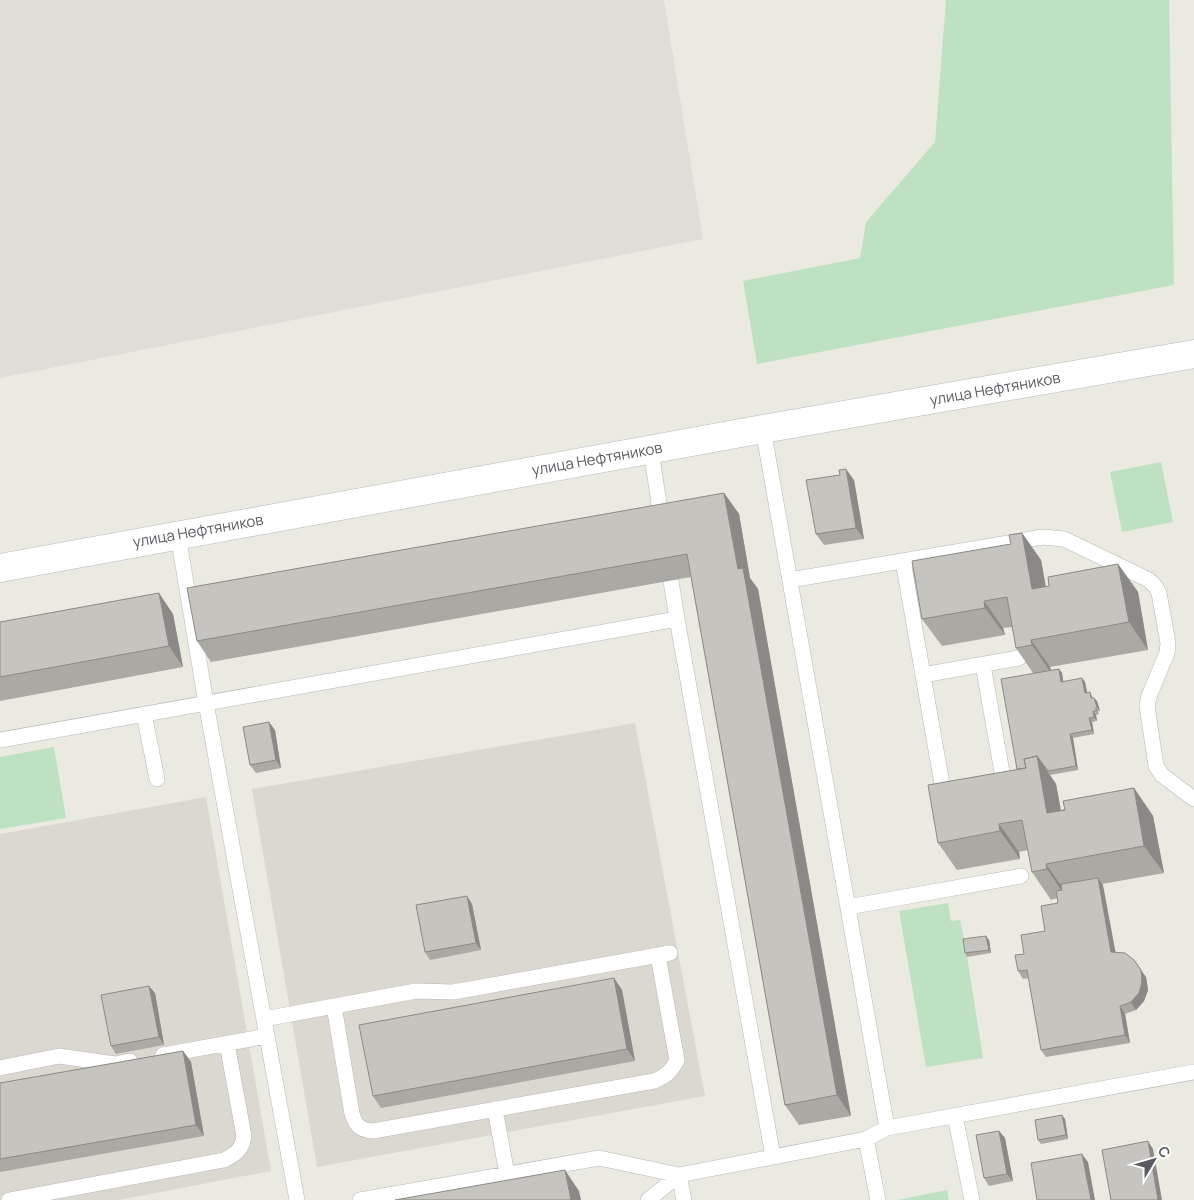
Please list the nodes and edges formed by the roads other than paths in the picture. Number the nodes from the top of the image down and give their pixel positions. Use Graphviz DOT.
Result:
graph roads {
  1 [pos="1194,354"];
  2 [pos="764,429"];
  3 [pos="651,450"];
  4 [pos="663,528"];
  5 [pos="178,535"];
  6 [pos="903,561"];
  7 [pos="0,568"];
  8 [pos="671,580"];
  9 [pos="790,580"];
  10 [pos="677,619"];
  11 [pos="1019,658"];
  12 [pos="983,664"];
  13 [pos="923,675"];
  14 [pos="206,703"];
  15 [pos="144,714"];
  16 [pos="0,740"];
  17 [pos="157,779"];
  18 [pos="987,792"];
  19 [pos="969,796"];
  20 [pos="1194,799"];
  21 [pos="1021,876"];
  22 [pos="848,907"];
  23 [pos="334,1006"];
  24 [pos="264,1019"];
  25 [pos="267,1036"];
  26 [pos="227,1044"];
  27 [pos="0,1068"];
  28 [pos="1194,1072"];
  29 [pos="495,1109"];
  30 [pos="956,1116"];
  31 [pos="887,1128"];
  32 [pos="866,1139"];
  33 [pos="773,1157"];
  34 [pos="507,1174"];
  35 [pos="680,1174"];
  36 [pos="9,1200"];
  37 [pos="296,1200"];
  38 [pos="360,1200"];
  39 [pos="648,1200"];
  40 [pos="684,1200"];
  41 [pos="878,1200"];
  42 [pos="972,1200"];
  1 -- 2 [label="main road, улица Нефтяников"];
  2 -- 3 [label="main road, улица Нефтяников"];
  2 -- 9 [label="lane"];
  3 -- 4 [label="lane"];
  3 -- 5 [label="main road, улица Нефтяников"];
  5 -- 7 [label="main road, улица Нефтяников"];
  5 -- 14 [label="lane"];
  6 -- 9 [label="lane"];
  6 -- 13 [label="lane"];
  6 -- 20 [label="lane"];
  8 -- 10 [label="lane"];
  9 -- 22 [label="lane"];
  10 -- 14 [label="lane"];
  10 -- 33 [label="lane"];
  11 -- 12 [label="lane"];
  12 -- 13 [label="lane"];
  12 -- 18 [label="lane"];
  13 -- 19 [label="lane"];
  14 -- 15 [label="lane"];
  14 -- 24 [label="lane"];
  15 -- 16 [label="lane"];
  15 -- 17 [label="lane"];
  21 -- 22 [label="lane"];
  22 -- 31 [label="lane"];
  23 -- 24 [label="lane"];
  23 -- 29 [label="lane"];
  23 -- 29 [label="lane"];
  24 -- 25 [label="lane"];
  25 -- 26 [label="lane"];
  25 -- 37 [label="lane"];
  26 -- 27 [label="lane"];
  26 -- 36 [label="lane"];
  28 -- 30 [label="lane"];
  29 -- 34 [label="lane"];
  30 -- 31 [label="lane"];
  30 -- 42 [label="lane"];
  31 -- 32 [label="lane"];
  32 -- 33 [label="lane"];
  32 -- 41 [label="lane"];
  33 -- 35 [label="lane"];
  34 -- 35 [label="lane"];
  34 -- 38 [label="lane"];
  35 -- 39 [label="lane"];
  35 -- 40 [label="lane"];
}
